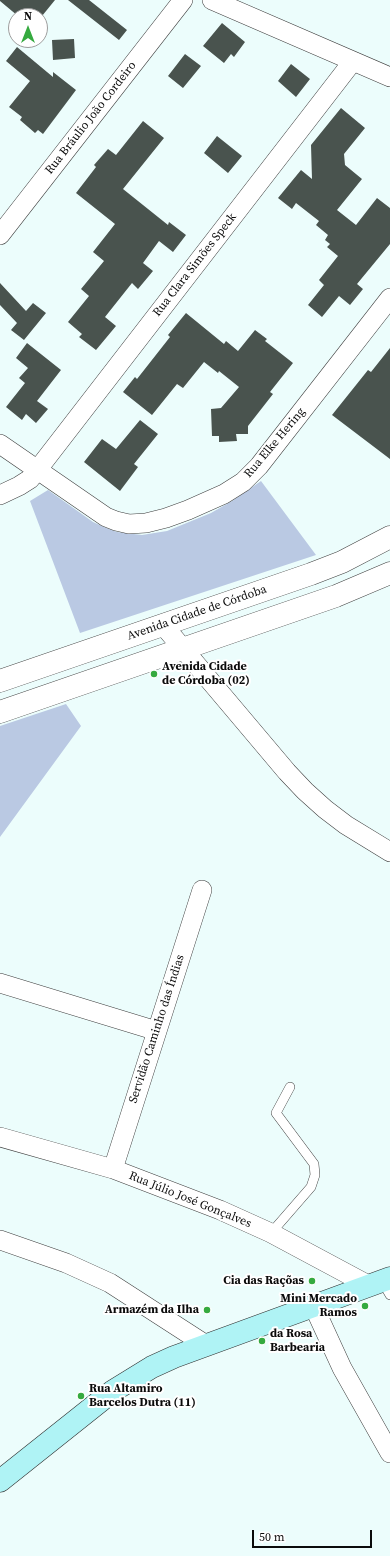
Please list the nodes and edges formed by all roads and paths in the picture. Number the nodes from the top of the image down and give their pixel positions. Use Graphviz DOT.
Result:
graph roads {
  1 [pos="183,0"];
  2 [pos="212,0"];
  3 [pos="353,61"];
  4 [pos="390,77"];
  5 [pos="0,236"];
  6 [pos="390,298"];
  7 [pos="0,444"];
  8 [pos="38,469"];
  9 [pos="0,495"];
  10 [pos="390,538"];
  11 [pos="390,573"];
  12 [pos="163,625"];
  13 [pos="182,649"];
  14 [pos="0,681"];
  15 [pos="0,712"];
  16 [pos="390,852"];
  17 [pos="202,890"];
  18 [pos="0,983"];
  19 [pos="157,1031"];
  20 [pos="290,1087"];
  21 [pos="0,1137"];
  22 [pos="113,1169"];
  23 [pos="271,1234"];
  24 [pos="0,1240"];
  25 [pos="383,1285"];
  26 [pos="314,1307"];
  27 [pos="206,1345"];
  28 [pos="390,1453"];
  29 [pos="0,1481"];
  1 -- 5 [label="street, Rua Bráulio João Cordeiro"];
  2 -- 3 [label="street"];
  3 -- 4 [label="street"];
  3 -- 8 [label="street, Rua Clara Simões Speck"];
  6 -- 8 [label="street, Rua Elke Hering"];
  7 -- 8 [label="street, Rua Elke Hering"];
  8 -- 9 [label="street, Rua Clara Simões Speck"];
  10 -- 12 [label="street, Avenida Cidade de Córdoba"];
  11 -- 13 [label="street"];
  12 -- 13 [label="street"];
  12 -- 14 [label="street, Avenida Cidade de Córdoba"];
  13 -- 15 [label="street"];
  13 -- 16 [label="street"];
  17 -- 19 [label="street, Servidão Caminho das Índias"];
  18 -- 19 [label="street"];
  19 -- 22 [label="street, Servidão Caminho das Índias"];
  20 -- 23 [label="lane"];
  21 -- 22 [label="street, Rua Júlio José Gonçalves"];
  22 -- 23 [label="street, Rua Júlio José Gonçalves"];
  23 -- 25 [label="street, Rua Júlio José Gonçalves"];
  24 -- 27 [label="street"];
  25 -- 26 [label="main road"];
  26 -- 27 [label="main road"];
  26 -- 28 [label="street"];
  27 -- 29 [label="main road"];
}
